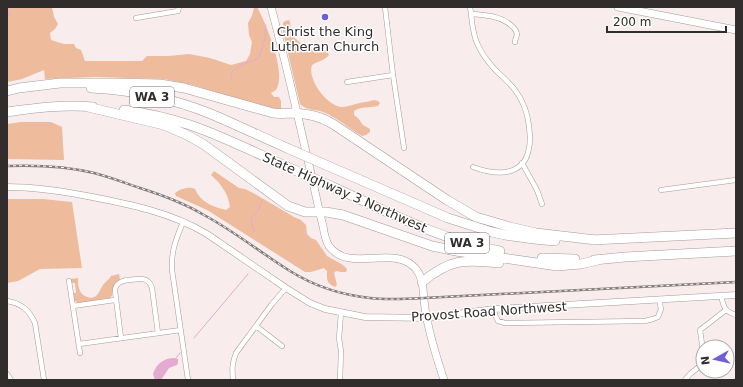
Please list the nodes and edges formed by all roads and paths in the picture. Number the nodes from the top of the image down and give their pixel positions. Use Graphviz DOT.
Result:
graph roads {
  1 [pos="179,7"];
  2 [pos="271,7"];
  3 [pos="385,7"];
  4 [pos="470,7"];
  5 [pos="618,7"];
  6 [pos="471,14"];
  7 [pos="136,18"];
  8 [pos="736,30"];
  9 [pos="515,42"];
  10 [pos="393,75"];
  11 [pos="347,82"];
  12 [pos="7,93"];
  13 [pos="88,106"];
  14 [pos="7,112"];
  15 [pos="297,114"];
  16 [pos="404,148"];
  17 [pos="522,163"];
  18 [pos="473,167"];
  19 [pos="736,180"];
  20 [pos="7,187"];
  21 [pos="660,190"];
  22 [pos="542,204"];
  23 [pos="320,212"];
  24 [pos="183,222"];
  25 [pos="736,233"];
  26 [pos="596,240"];
  27 [pos="736,251"];
  28 [pos="598,260"];
  29 [pos="557,266"];
  30 [pos="69,281"];
  31 [pos="422,282"];
  32 [pos="286,288"];
  33 [pos="736,295"];
  34 [pos="721,296"];
  35 [pos="659,299"];
  36 [pos="115,300"];
  37 [pos="7,301"];
  38 [pos="73,306"];
  39 [pos="494,309"];
  40 [pos="726,310"];
  41 [pos="341,313"];
  42 [pos="736,315"];
  43 [pos="427,318"];
  44 [pos="256,326"];
  45 [pos="181,330"];
  46 [pos="158,333"];
  47 [pos="121,338"];
  48 [pos="79,344"];
  49 [pos="282,346"];
  50 [pos="80,353"];
  51 [pos="7,374"];
  52 [pos="11,380"];
  53 [pos="44,380"];
  54 [pos="188,380"];
  55 [pos="233,380"];
  56 [pos="340,380"];
  57 [pos="444,380"];
  58 [pos="685,380"];
  1 -- 7 [label="street"];
  2 -- 15 [label="main road"];
  3 -- 10 [label="street"];
  4 -- 6 [label="street"];
  5 -- 8 [label="main road"];
  6 -- 9 [label="street"];
  6 -- 17 [label="street"];
  10 -- 11 [label="street"];
  10 -- 16 [label="street"];
  12 -- 15 [label="highway"];
  12 -- 26 [label="highway, State Highway 3 Northwest / WA 3, bridge"];
  13 -- 14 [label="highway, State Highway 3 Northwest / WA 3"];
  13 -- 23 [label="highway"];
  13 -- 28 [label="highway, State Highway 3 Northwest / WA 3, bridge"];
  15 -- 23 [label="main road"];
  15 -- 26 [label="highway"];
  17 -- 18 [label="street"];
  17 -- 22 [label="street"];
  19 -- 21 [label="street"];
  20 -- 24 [label="street, Provost Road Northwest"];
  23 -- 29 [label="highway"];
  23 -- 31 [label="main road"];
  24 -- 32 [label="street, Provost Road Northwest"];
  24 -- 45 [label="street"];
  25 -- 26 [label="highway, State Highway 3 Northwest / WA 3"];
  27 -- 28 [label="highway, State Highway 3 Northwest / WA 3"];
  28 -- 29 [label="highway"];
  29 -- 31 [label="highway"];
  30 -- 38 [label="street"];
  31 -- 43 [label="main road"];
  32 -- 41 [label="street, Provost Road Northwest"];
  32 -- 44 [label="street"];
  33 -- 34 [label="street, Provost Road Northwest"];
  34 -- 35 [label="street, Provost Road Northwest"];
  34 -- 40 [label="street"];
  35 -- 39 [label="street, Provost Road Northwest"];
  35 -- 39 [label="street"];
  36 -- 38 [label="street"];
  36 -- 46 [label="street"];
  36 -- 47 [label="street"];
  37 -- 53 [label="street"];
  38 -- 48 [label="street"];
  39 -- 43 [label="street, Provost Road Northwest"];
  40 -- 42 [label="street"];
  40 -- 58 [label="street"];
  41 -- 43 [label="street, Provost Road Northwest"];
  41 -- 56 [label="street"];
  43 -- 57 [label="main road"];
  44 -- 49 [label="street"];
  44 -- 55 [label="street"];
  45 -- 46 [label="street"];
  45 -- 54 [label="street"];
  46 -- 47 [label="street"];
  47 -- 48 [label="street"];
  48 -- 50 [label="street"];
  51 -- 52 [label="street"];
}
